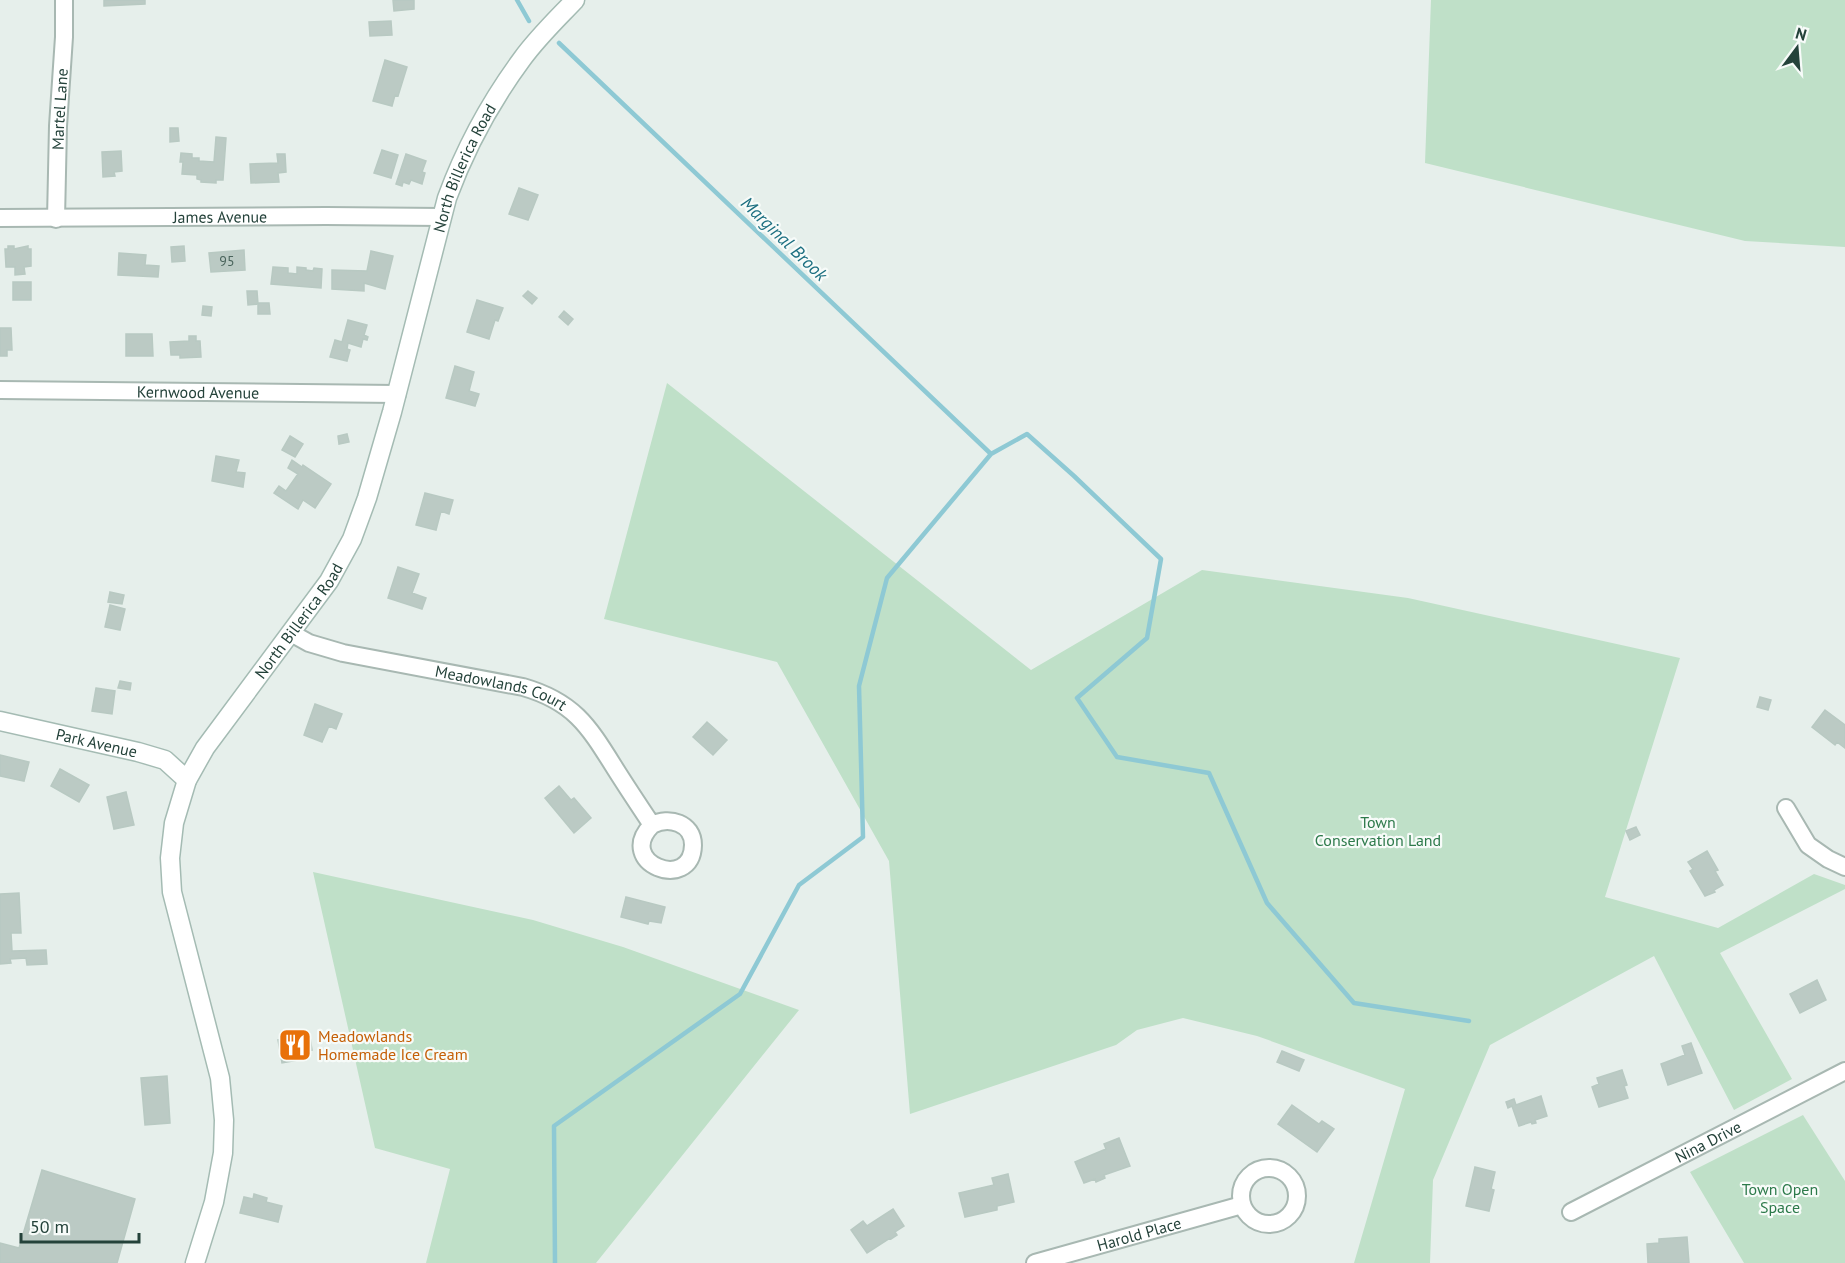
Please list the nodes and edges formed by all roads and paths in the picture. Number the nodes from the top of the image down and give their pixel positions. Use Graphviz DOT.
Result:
graph roads {
  1 [pos="64,0"];
  2 [pos="575,0"];
  3 [pos="442,217"];
  4 [pos="0,218"];
  5 [pos="56,219"];
  6 [pos="0,390"];
  7 [pos="397,394"];
  8 [pos="291,633"];
  9 [pos="0,721"];
  10 [pos="187,780"];
  11 [pos="1786,808"];
  12 [pos="652,825"];
  13 [pos="1845,867"];
  14 [pos="1845,1071"];
  15 [pos="1242,1205"];
  16 [pos="1571,1212"];
  17 [pos="195,1263"];
  18 [pos="1035,1263"];
  1 -- 5 [label="street, Martel Lane"];
  2 -- 3 [label="main road, North Billerica Road"];
  3 -- 5 [label="street, James Avenue"];
  3 -- 7 [label="main road, North Billerica Road"];
  4 -- 5 [label="street, James Avenue"];
  6 -- 7 [label="street, Kernwood Avenue"];
  7 -- 8 [label="main road, North Billerica Road"];
  8 -- 10 [label="main road, North Billerica Road"];
  8 -- 12 [label="street, Meadowlands Court"];
  9 -- 10 [label="main road, Park Avenue"];
  10 -- 17 [label="main road, North Billerica Road"];
  11 -- 13 [label="street"];
  14 -- 16 [label="street, Nina Drive"];
  15 -- 18 [label="street, Harold Place"];
}
